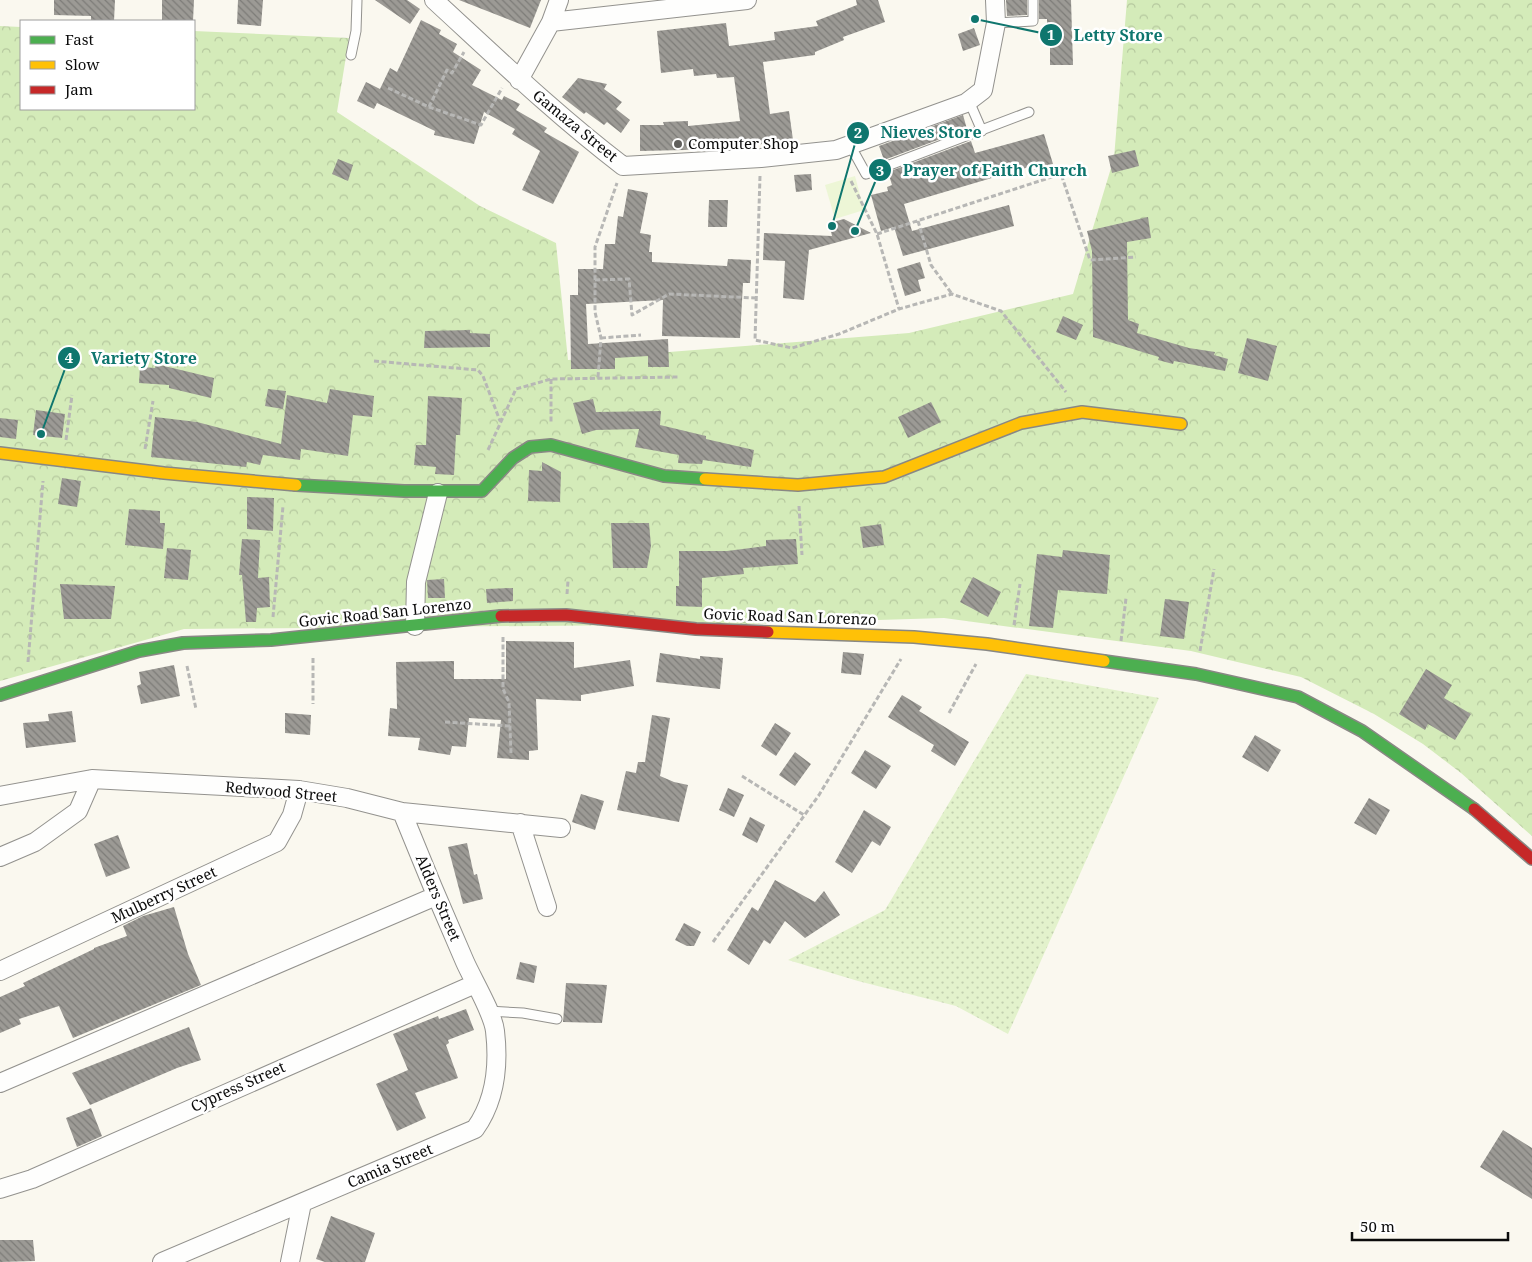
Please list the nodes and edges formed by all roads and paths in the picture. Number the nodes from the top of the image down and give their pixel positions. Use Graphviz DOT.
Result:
graph roads {
  1 [pos="357,0"];
  2 [pos="434,0"];
  3 [pos="560,0"];
  4 [pos="747,0"];
  5 [pos="995,0"];
  6 [pos="1033,0"];
  7 [pos="551,22"];
  8 [pos="996,23"];
  9 [pos="473,36"];
  10 [pos="351,55"];
  11 [pos="515,76"];
  12 [pos="388,88"];
  13 [pos="969,101"];
  14 [pos="429,107"];
  15 [pos="1029,112"];
  16 [pos="982,131"];
  17 [pos="843,147"];
  18 [pos="761,158"];
  19 [pos="623,166"];
  20 [pos="918,221"];
  21 [pos="877,234"];
  22 [pos="1136,257"];
  23 [pos="595,280"];
  24 [pos="952,294"];
  25 [pos="756,298"];
  26 [pos="899,308"];
  27 [pos="641,335"];
  28 [pos="601,338"];
  29 [pos="374,361"];
  30 [pos="679,377"];
  31 [pos="598,378"];
  32 [pos="550,379"];
  33 [pos="72,395"];
  34 [pos="153,401"];
  35 [pos="1082,412"];
  36 [pos="500,422"];
  37 [pos="1181,424"];
  38 [pos="551,445"];
  39 [pos="0,453"];
  40 [pos="45,458"];
  41 [pos="487,458"];
  42 [pos="64,460"];
  43 [pos="142,472"];
  44 [pos="284,485"];
  45 [pos="798,485"];
  46 [pos="438,493"];
  47 [pos="802,555"];
  48 [pos="1214,569"];
  49 [pos="1020,584"];
  50 [pos="1126,598"];
  51 [pos="502,616"];
  52 [pos="415,626"];
  53 [pos="313,635"];
  54 [pos="914,637"];
  55 [pos="271,640"];
  56 [pos="183,643"];
  57 [pos="987,644"];
  58 [pos="1011,648"];
  59 [pos="1118,664"];
  60 [pos="1196,674"];
  61 [pos="26,688"];
  62 [pos="0,695"];
  63 [pos="313,704"];
  64 [pos="196,709"];
  65 [pos="949,713"];
  66 [pos="445,722"];
  67 [pos="510,726"];
  68 [pos="511,753"];
  69 [pos="742,776"];
  70 [pos="92,779"];
  71 [pos="299,790"];
  72 [pos="0,796"];
  73 [pos="402,812"];
  74 [pos="804,815"];
  75 [pos="520,823"];
  76 [pos="561,828"];
  77 [pos="0,858"];
  78 [pos="1532,860"];
  79 [pos="436,896"];
  80 [pos="547,907"];
  81 [pos="713,942"];
  82 [pos="0,971"];
  83 [pos="475,984"];
  84 [pos="488,1011"];
  85 [pos="557,1019"];
  86 [pos="0,1083"];
  87 [pos="0,1189"];
  88 [pos="302,1203"];
  89 [pos="162,1262"];
  90 [pos="290,1262"];
  1 -- 10 [label="lane"];
  2 -- 9 [label="street, Gamaza Street"];
  3 -- 7 [label="street"];
  4 -- 7 [label="street"];
  5 -- 8 [label="street, Gamaza Street"];
  6 -- 8 [label="lane"];
  7 -- 11 [label="street"];
  8 -- 13 [label="street, Gamaza Street"];
  9 -- 11 [label="street, Gamaza Street"];
  9 -- 14 [label="path"];
  11 -- 14 [label="path"];
  11 -- 19 [label="street, Gamaza Street"];
  12 -- 14 [label="path"];
  13 -- 16 [label="lane"];
  13 -- 17 [label="street, Gamaza Street"];
  15 -- 16 [label="lane"];
  16 -- 17 [label="lane"];
  17 -- 18 [label="street, Gamaza Street"];
  17 -- 21 [label="path"];
  18 -- 19 [label="street, Gamaza Street"];
  18 -- 25 [label="path"];
  19 -- 23 [label="path"];
  20 -- 21 [label="path"];
  20 -- 22 [label="path"];
  20 -- 24 [label="path"];
  21 -- 26 [label="path"];
  23 -- 25 [label="path"];
  23 -- 28 [label="path"];
  24 -- 26 [label="path"];
  24 -- 35 [label="path"];
  25 -- 26 [label="path"];
  27 -- 28 [label="path"];
  28 -- 31 [label="path"];
  29 -- 36 [label="path"];
  30 -- 31 [label="path"];
  31 -- 32 [label="path"];
  32 -- 36 [label="path"];
  32 -- 38 [label="path"];
  33 -- 42 [label="path"];
  34 -- 43 [label="path"];
  35 -- 37 [label="main road"];
  35 -- 45 [label="main road"];
  36 -- 41 [label="path"];
  38 -- 45 [label="main road"];
  38 -- 46 [label="main road"];
  39 -- 40 [label="main road"];
  40 -- 42 [label="main road"];
  40 -- 61 [label="path"];
  42 -- 43 [label="main road"];
  43 -- 44 [label="main road"];
  44 -- 46 [label="main road"];
  44 -- 55 [label="path"];
  45 -- 47 [label="path"];
  46 -- 52 [label="street"];
  48 -- 60 [label="path"];
  49 -- 58 [label="path"];
  50 -- 59 [label="path"];
  51 -- 52 [label="main road, Govic Road San Lorenzo"];
  51 -- 54 [label="main road, Govic Road San Lorenzo"];
  51 -- 67 [label="path"];
  52 -- 53 [label="main road, Govic Road San Lorenzo"];
  53 -- 55 [label="main road, Govic Road San Lorenzo"];
  53 -- 63 [label="path"];
  54 -- 57 [label="main road, Govic Road San Lorenzo"];
  54 -- 74 [label="path"];
  55 -- 56 [label="main road, Govic Road San Lorenzo"];
  56 -- 61 [label="main road, Govic Road San Lorenzo"];
  56 -- 64 [label="path"];
  57 -- 58 [label="main road, Govic Road San Lorenzo"];
  57 -- 65 [label="path"];
  58 -- 59 [label="main road, Govic Road San Lorenzo"];
  59 -- 60 [label="main road, Govic Road San Lorenzo"];
  60 -- 78 [label="main road, Govic Road San Lorenzo"];
  61 -- 62 [label="main road, Govic Road San Lorenzo"];
  66 -- 67 [label="path"];
  67 -- 68 [label="path"];
  69 -- 74 [label="path"];
  70 -- 71 [label="street, Redwood Street"];
  70 -- 72 [label="street, Redwood Street"];
  70 -- 77 [label="street"];
  71 -- 73 [label="street, Redwood Street"];
  71 -- 82 [label="street, Mulberry Street"];
  73 -- 75 [label="street, Redwood Street"];
  73 -- 79 [label="street, Alders Street"];
  74 -- 81 [label="path"];
  75 -- 76 [label="street, Redwood Street"];
  75 -- 80 [label="street"];
  79 -- 83 [label="street, Alders Street"];
  79 -- 86 [label="street"];
  83 -- 84 [label="street, Camia Street"];
  83 -- 87 [label="street, Cypress Street"];
  84 -- 85 [label="lane"];
  84 -- 88 [label="street, Camia Street"];
  88 -- 89 [label="street, Camia Street"];
  88 -- 90 [label="street"];
}
